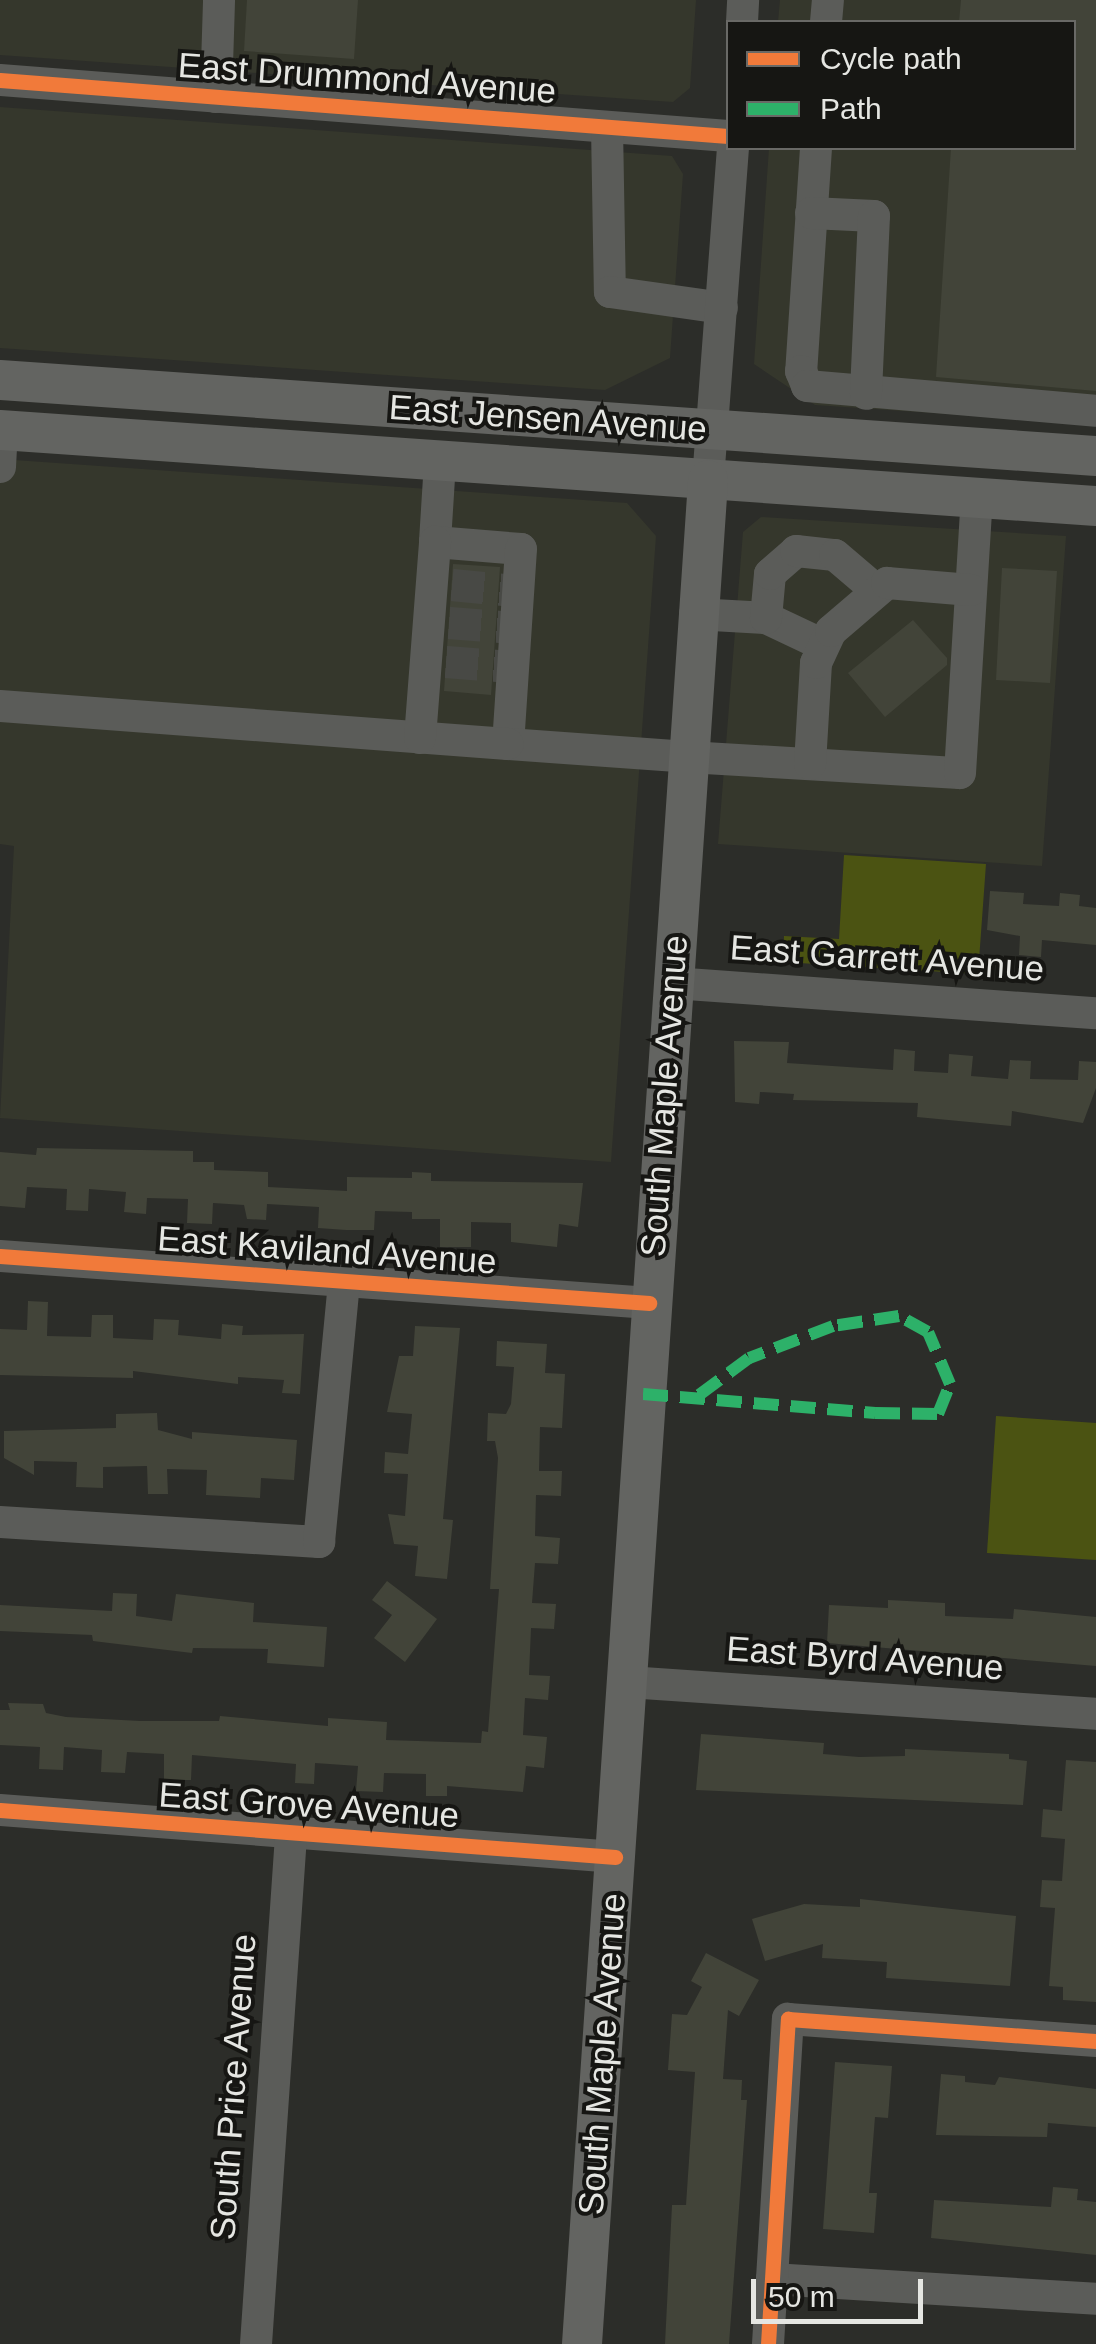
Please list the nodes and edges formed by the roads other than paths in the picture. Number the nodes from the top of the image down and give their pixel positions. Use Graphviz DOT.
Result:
graph roads {
  1 [pos="219,0"];
  2 [pos="0,80"];
  3 [pos="216,96"];
  4 [pos="606,126"];
  5 [pos="726,136"];
  6 [pos="733,150"];
  7 [pos="816,150"];
  8 [pos="811,213"];
  9 [pos="722,308"];
  10 [pos="0,380"];
  11 [pos="866,394"];
  12 [pos="1096,411"];
  13 [pos="713,430"];
  14 [pos="1,443"];
  15 [pos="1096,456"];
  16 [pos="440,462"];
  17 [pos="708,480"];
  18 [pos="977,498"];
  19 [pos="1096,506"];
  20 [pos="435,542"];
  21 [pos="875,589"];
  22 [pos="971,590"];
  23 [pos="695,614"];
  24 [pos="766,618"];
  25 [pos="822,644"];
  26 [pos="0,706"];
  27 [pos="420,738"];
  28 [pos="508,744"];
  29 [pos="688,758"];
  30 [pos="810,764"];
  31 [pos="673,982"];
  32 [pos="1096,1014"];
  33 [pos="0,1256"];
  34 [pos="344,1282"];
  35 [pos="650,1303"];
  36 [pos="0,1522"];
  37 [pos="628,1682"];
  38 [pos="1096,1714"];
  39 [pos="0,1810"];
  40 [pos="291,1836"];
  41 [pos="615,1857"];
  42 [pos="1096,2041"];
  43 [pos="772,2279"];
  44 [pos="1096,2299"];
  45 [pos="256,2344"];
  46 [pos="582,2344"];
  47 [pos="768,2344"];
  1 -- 3 [label="street"];
  2 -- 3 [label="street, East Drummond Avenue"];
  3 -- 4 [label="street, East Drummond Avenue"];
  4 -- 5 [label="street, East Drummond Avenue"];
  4 -- 9 [label="street"];
  6 -- 9 [label="street, South Maple Avenue"];
  7 -- 8 [label="street"];
  8 -- 11 [label="street"];
  8 -- 11 [label="street"];
  9 -- 13 [label="street, South Maple Avenue"];
  10 -- 13 [label="main road, East Jensen Avenue"];
  11 -- 12 [label="street"];
  13 -- 15 [label="main road, East Jensen Avenue"];
  13 -- 17 [label="street, South Maple Avenue"];
  14 -- 16 [label="main road, East Jensen Avenue"];
  16 -- 17 [label="main road, East Jensen Avenue"];
  16 -- 20 [label="street"];
  17 -- 18 [label="main road, East Jensen Avenue"];
  17 -- 23 [label="main road, South Maple Avenue"];
  18 -- 19 [label="main road, East Jensen Avenue"];
  18 -- 22 [label="street"];
  20 -- 27 [label="street"];
  20 -- 28 [label="street"];
  21 -- 22 [label="street"];
  21 -- 24 [label="street"];
  21 -- 25 [label="street"];
  22 -- 30 [label="street"];
  23 -- 24 [label="street"];
  23 -- 29 [label="main road, South Maple Avenue"];
  24 -- 25 [label="street"];
  25 -- 30 [label="street"];
  26 -- 27 [label="street"];
  27 -- 28 [label="street"];
  28 -- 29 [label="street"];
  29 -- 30 [label="street"];
  29 -- 31 [label="main road, South Maple Avenue"];
  31 -- 32 [label="street, East Garrett Avenue"];
  31 -- 35 [label="main road, South Maple Avenue"];
  33 -- 34 [label="street, East Kaviland Avenue"];
  34 -- 35 [label="street, East Kaviland Avenue"];
  34 -- 36 [label="street"];
  35 -- 37 [label="main road, South Maple Avenue"];
  37 -- 38 [label="street, East Byrd Avenue"];
  37 -- 41 [label="main road, South Maple Avenue"];
  39 -- 40 [label="street, East Grove Avenue"];
  40 -- 41 [label="street, East Grove Avenue"];
  40 -- 45 [label="street, South Price Avenue"];
  41 -- 46 [label="main road, South Maple Avenue"];
  42 -- 43 [label="street"];
  43 -- 44 [label="street"];
  43 -- 47 [label="street"];
}
